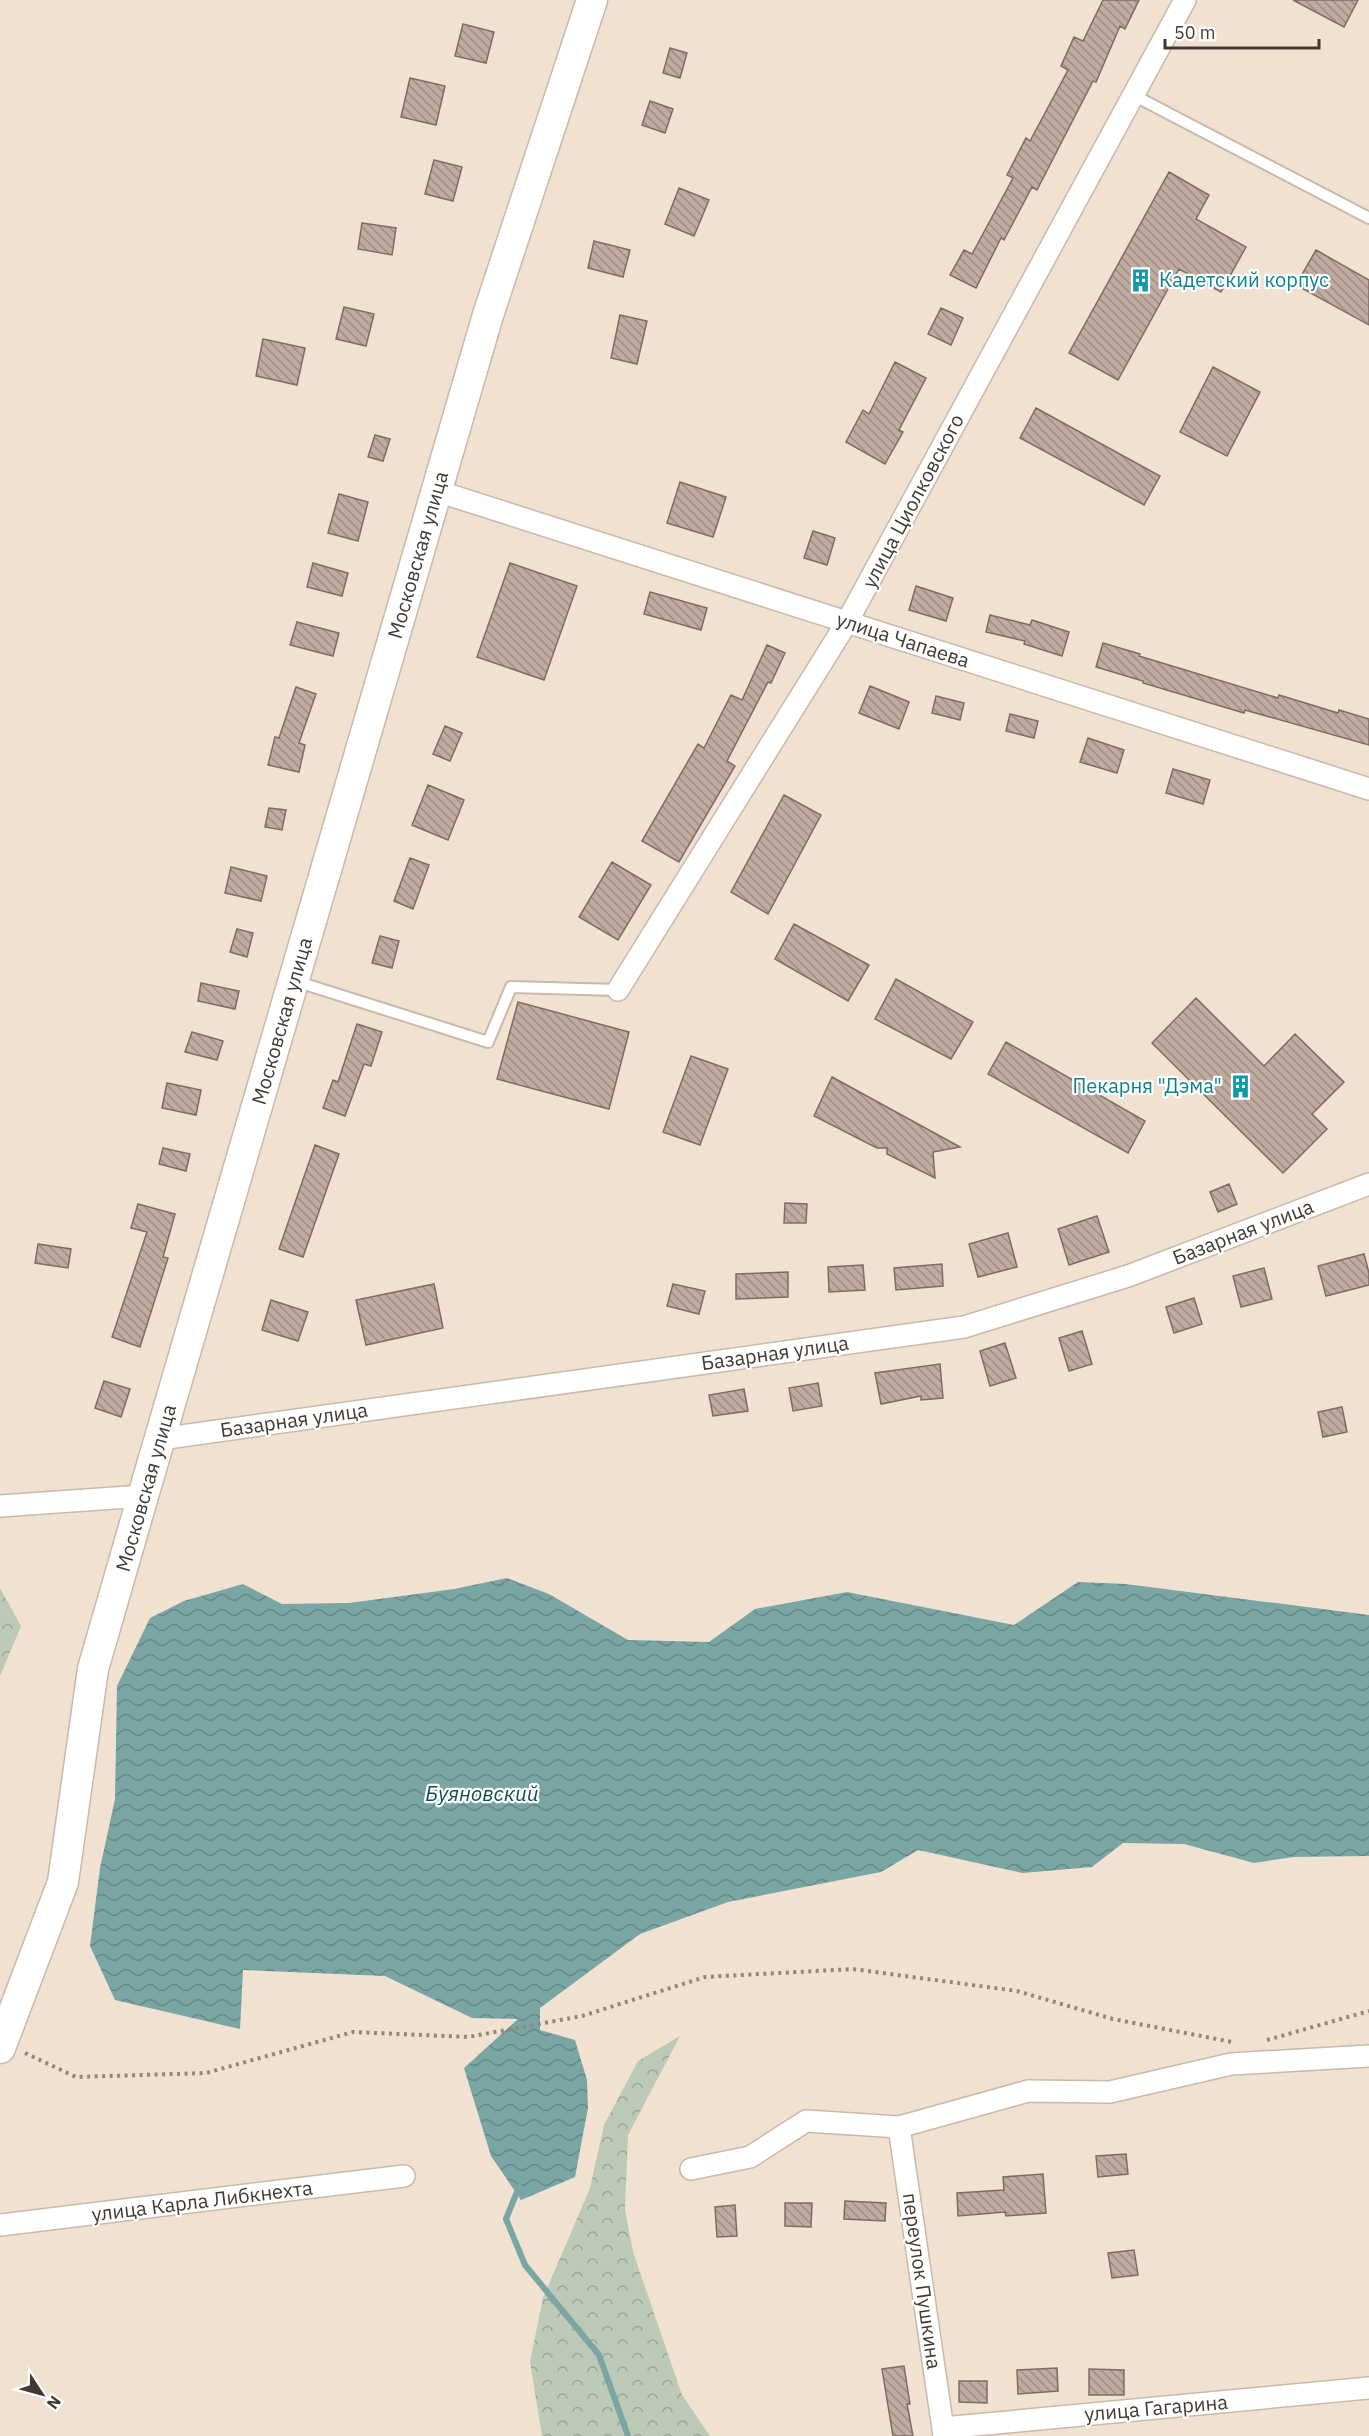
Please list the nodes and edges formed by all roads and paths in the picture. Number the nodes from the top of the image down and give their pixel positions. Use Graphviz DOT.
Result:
graph roads {
  1 [pos="592,0"];
  2 [pos="1185,0"];
  3 [pos="1133,95"];
  4 [pos="1369,218"];
  5 [pos="437,491"];
  6 [pos="847,622"];
  7 [pos="1369,789"];
  8 [pos="294,981"];
  9 [pos="618,990"];
  10 [pos="1369,1184"];
  11 [pos="160,1439"];
  12 [pos="143,1496"];
  13 [pos="0,1506"];
  14 [pos="1369,2011"];
  15 [pos="1260,2042"];
  16 [pos="1238,2043"];
  17 [pos="1,2045"];
  18 [pos="1369,2056"];
  19 [pos="899,2127"];
  20 [pos="691,2169"];
  21 [pos="404,2176"];
  22 [pos="0,2225"];
  23 [pos="1369,2388"];
  24 [pos="943,2432"];
  1 -- 5 [label="street, Московская улица"];
  2 -- 3 [label="street, улица Циолковского"];
  3 -- 4 [label="lane"];
  3 -- 6 [label="street, улица Циолковского"];
  5 -- 6 [label="street, улица Чапаева"];
  5 -- 8 [label="street, Московская улица"];
  6 -- 7 [label="street, улица Чапаева"];
  6 -- 9 [label="street, улица Циолковского"];
  8 -- 9 [label="lane"];
  8 -- 11 [label="street, Московская улица"];
  10 -- 11 [label="street, Базарная улица"];
  11 -- 12 [label="street, Московская улица"];
  12 -- 13 [label="street"];
  12 -- 17 [label="street, Московская улица"];
  14 -- 15 [label="path"];
  16 -- 17 [label="path"];
  18 -- 19 [label="street"];
  19 -- 20 [label="street"];
  19 -- 24 [label="street, переулок Пушкина"];
  21 -- 22 [label="street, улица Карла Либкнехта"];
  23 -- 24 [label="street, улица Гагарина"];
}
